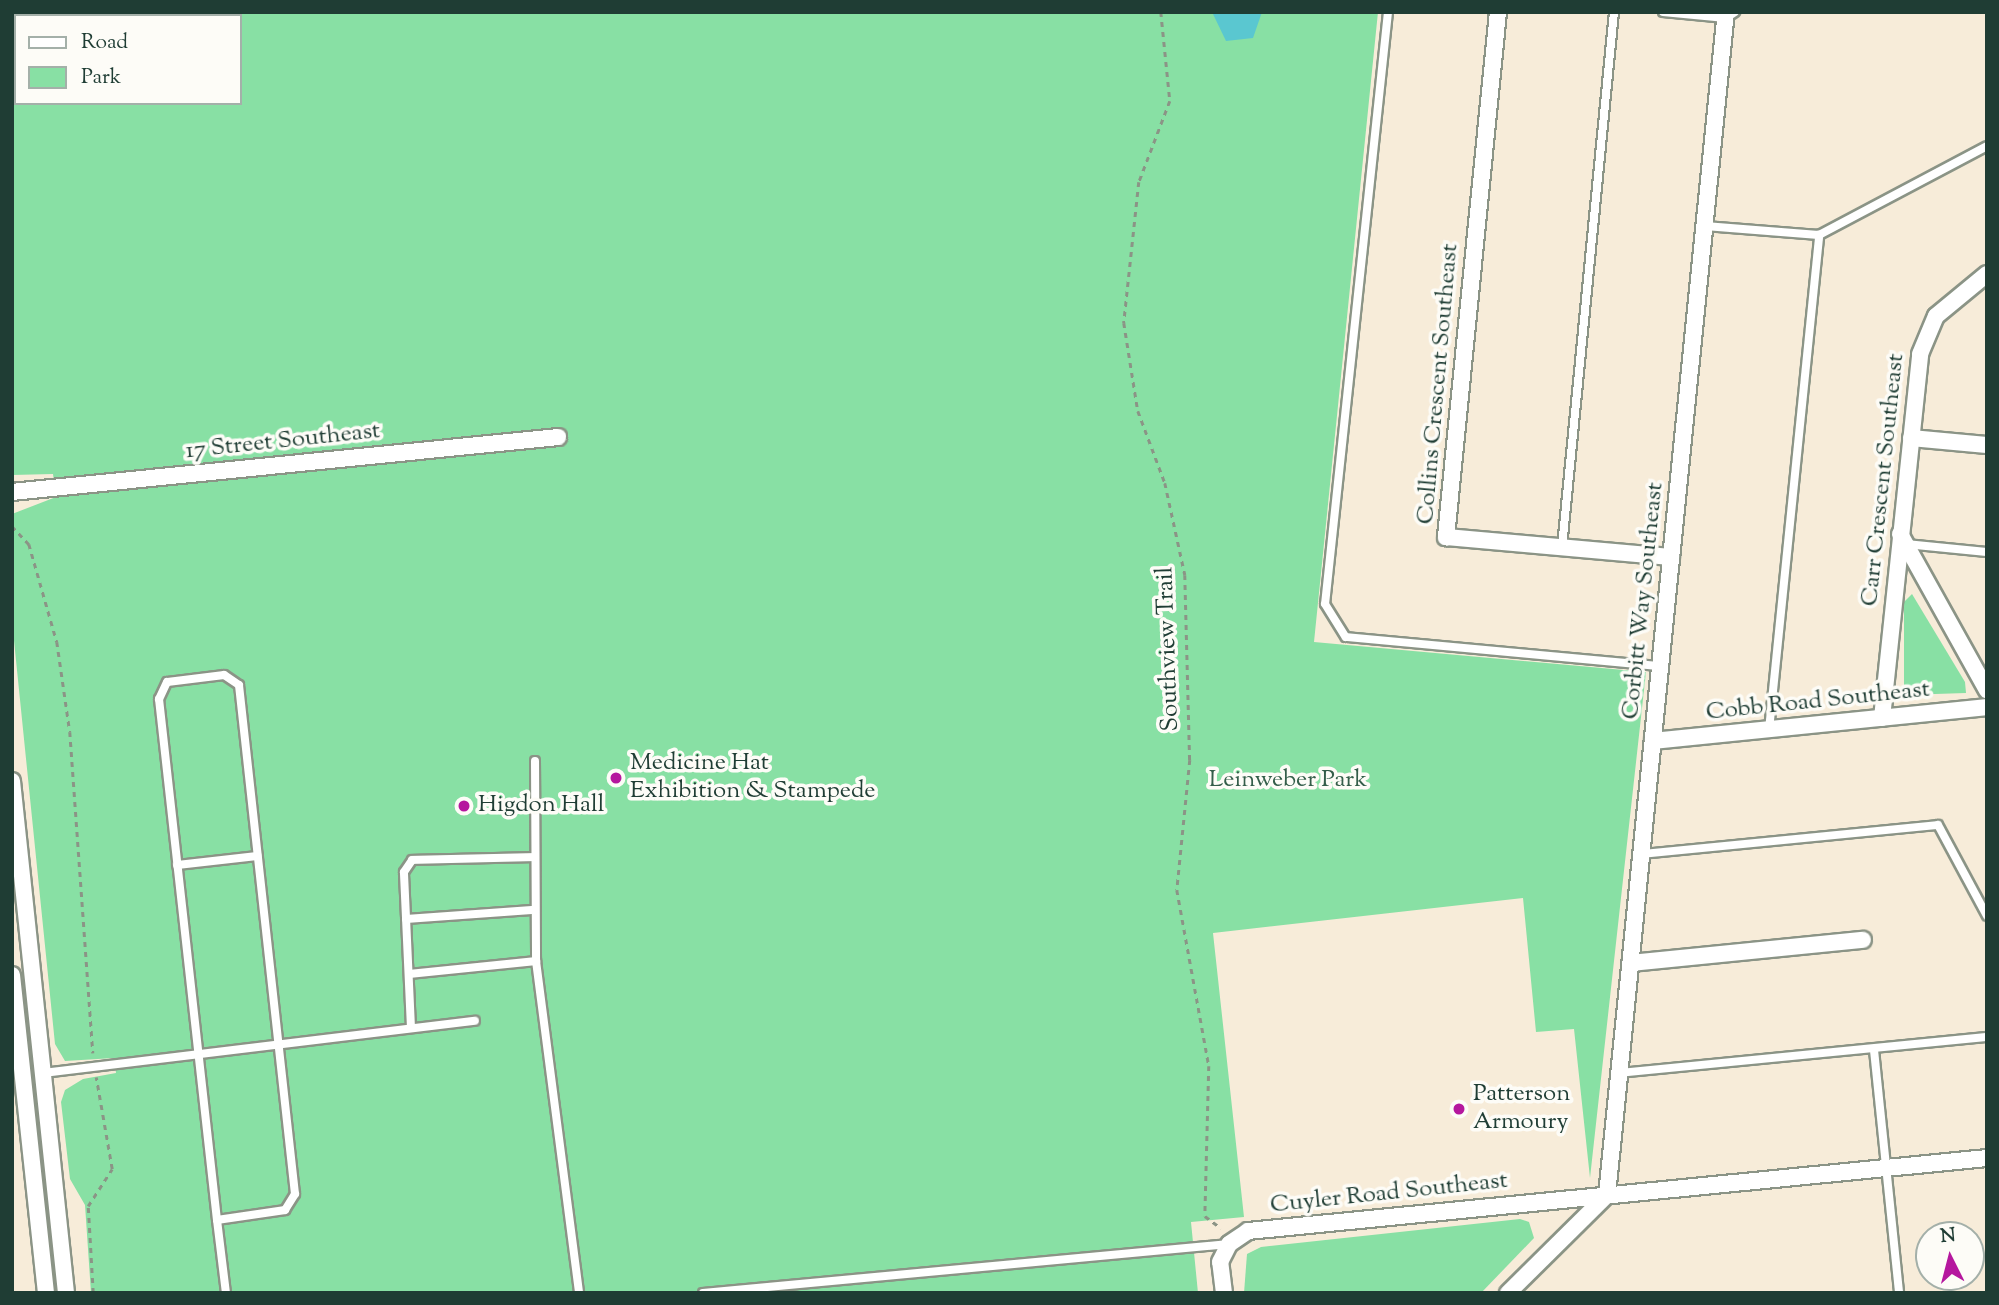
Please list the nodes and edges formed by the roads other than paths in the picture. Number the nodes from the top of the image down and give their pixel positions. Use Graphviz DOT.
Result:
graph roads {
  1 [pos="1388,12"];
  2 [pos="1498,12"];
  3 [pos="1614,12"];
  4 [pos="1663,12"];
  5 [pos="1729,14"];
  6 [pos="1987,146"];
  7 [pos="1705,226"];
  8 [pos="1819,235"];
  9 [pos="1987,274"];
  10 [pos="558,437"];
  11 [pos="1911,439"];
  12 [pos="1987,445"];
  13 [pos="12,492"];
  14 [pos="1903,539"];
  15 [pos="1562,547"];
  16 [pos="1987,552"];
  17 [pos="1671,557"];
  18 [pos="1660,666"];
  19 [pos="1987,690"];
  20 [pos="1987,707"];
  21 [pos="1882,718"];
  22 [pos="1769,730"];
  23 [pos="1653,741"];
  24 [pos="535,761"];
  25 [pos="12,781"];
  26 [pos="1642,854"];
  27 [pos="257,856"];
  28 [pos="533,858"];
  29 [pos="177,865"];
  30 [pos="532,910"];
  31 [pos="1987,916"];
  32 [pos="407,919"];
  33 [pos="1863,940"];
  34 [pos="536,961"];
  35 [pos="1631,963"];
  36 [pos="409,974"];
  37 [pos="12,975"];
  38 [pos="475,1021"];
  39 [pos="411,1028"];
  40 [pos="1987,1037"];
  41 [pos="278,1043"];
  42 [pos="1874,1050"];
  43 [pos="198,1051"];
  44 [pos="43,1073"];
  45 [pos="1619,1073"];
  46 [pos="1987,1158"];
  47 [pos="1885,1169"];
  48 [pos="1607,1195"];
  49 [pos="217,1220"];
  50 [pos="1229,1244"];
  51 [pos="46,1293"];
  52 [pos="65,1293"];
  53 [pos="226,1293"];
  54 [pos="579,1293"];
  55 [pos="703,1293"];
  56 [pos="1224,1293"];
  57 [pos="1508,1293"];
  58 [pos="1899,1293"];
  1 -- 18 [label="lane"];
  2 -- 15 [label="street, Collins Crescent Southeast"];
  3 -- 15 [label="lane"];
  4 -- 5 [label="lane"];
  5 -- 7 [label="street, Corbitt Way Southeast"];
  6 -- 8 [label="lane"];
  7 -- 8 [label="lane"];
  7 -- 17 [label="street, Corbitt Way Southeast"];
  8 -- 22 [label="lane"];
  9 -- 11 [label="street, Carr Crescent Southeast"];
  10 -- 13 [label="street, 17 Street Southeast"];
  11 -- 12 [label="street"];
  11 -- 14 [label="street, Carr Crescent Southeast"];
  14 -- 16 [label="lane"];
  14 -- 19 [label="street"];
  14 -- 21 [label="street, Carr Crescent Southeast"];
  15 -- 17 [label="street, Collins Crescent Southeast"];
  17 -- 18 [label="street, Corbitt Way Southeast"];
  18 -- 23 [label="street, Corbitt Way Southeast"];
  20 -- 21 [label="street, Cobb Road Southeast"];
  21 -- 22 [label="street, Cobb Road Southeast"];
  22 -- 23 [label="street, Cobb Road Southeast"];
  23 -- 26 [label="street, Corbitt Way Southeast"];
  24 -- 28 [label="lane"];
  25 -- 44 [label="street"];
  26 -- 31 [label="lane"];
  26 -- 35 [label="street, Corbitt Way Southeast"];
  27 -- 29 [label="lane"];
  27 -- 29 [label="lane"];
  27 -- 41 [label="lane"];
  28 -- 30 [label="lane"];
  28 -- 32 [label="lane"];
  29 -- 43 [label="lane"];
  30 -- 32 [label="lane"];
  30 -- 34 [label="lane"];
  32 -- 36 [label="lane"];
  33 -- 35 [label="street"];
  34 -- 36 [label="lane"];
  34 -- 54 [label="lane"];
  35 -- 45 [label="street, Corbitt Way Southeast"];
  36 -- 39 [label="lane"];
  37 -- 51 [label="street"];
  38 -- 39 [label="lane"];
  39 -- 41 [label="lane"];
  40 -- 42 [label="lane"];
  41 -- 43 [label="lane"];
  41 -- 49 [label="lane"];
  42 -- 45 [label="lane"];
  42 -- 47 [label="lane"];
  43 -- 44 [label="lane"];
  43 -- 49 [label="lane"];
  44 -- 52 [label="street"];
  45 -- 48 [label="street, Corbitt Way Southeast"];
  46 -- 47 [label="street, Cuyler Road Southeast"];
  47 -- 48 [label="street, Cuyler Road Southeast"];
  47 -- 58 [label="lane"];
  48 -- 50 [label="street, Cuyler Road Southeast"];
  48 -- 57 [label="street"];
  49 -- 53 [label="lane"];
  50 -- 55 [label="lane"];
  50 -- 56 [label="street"];
}
